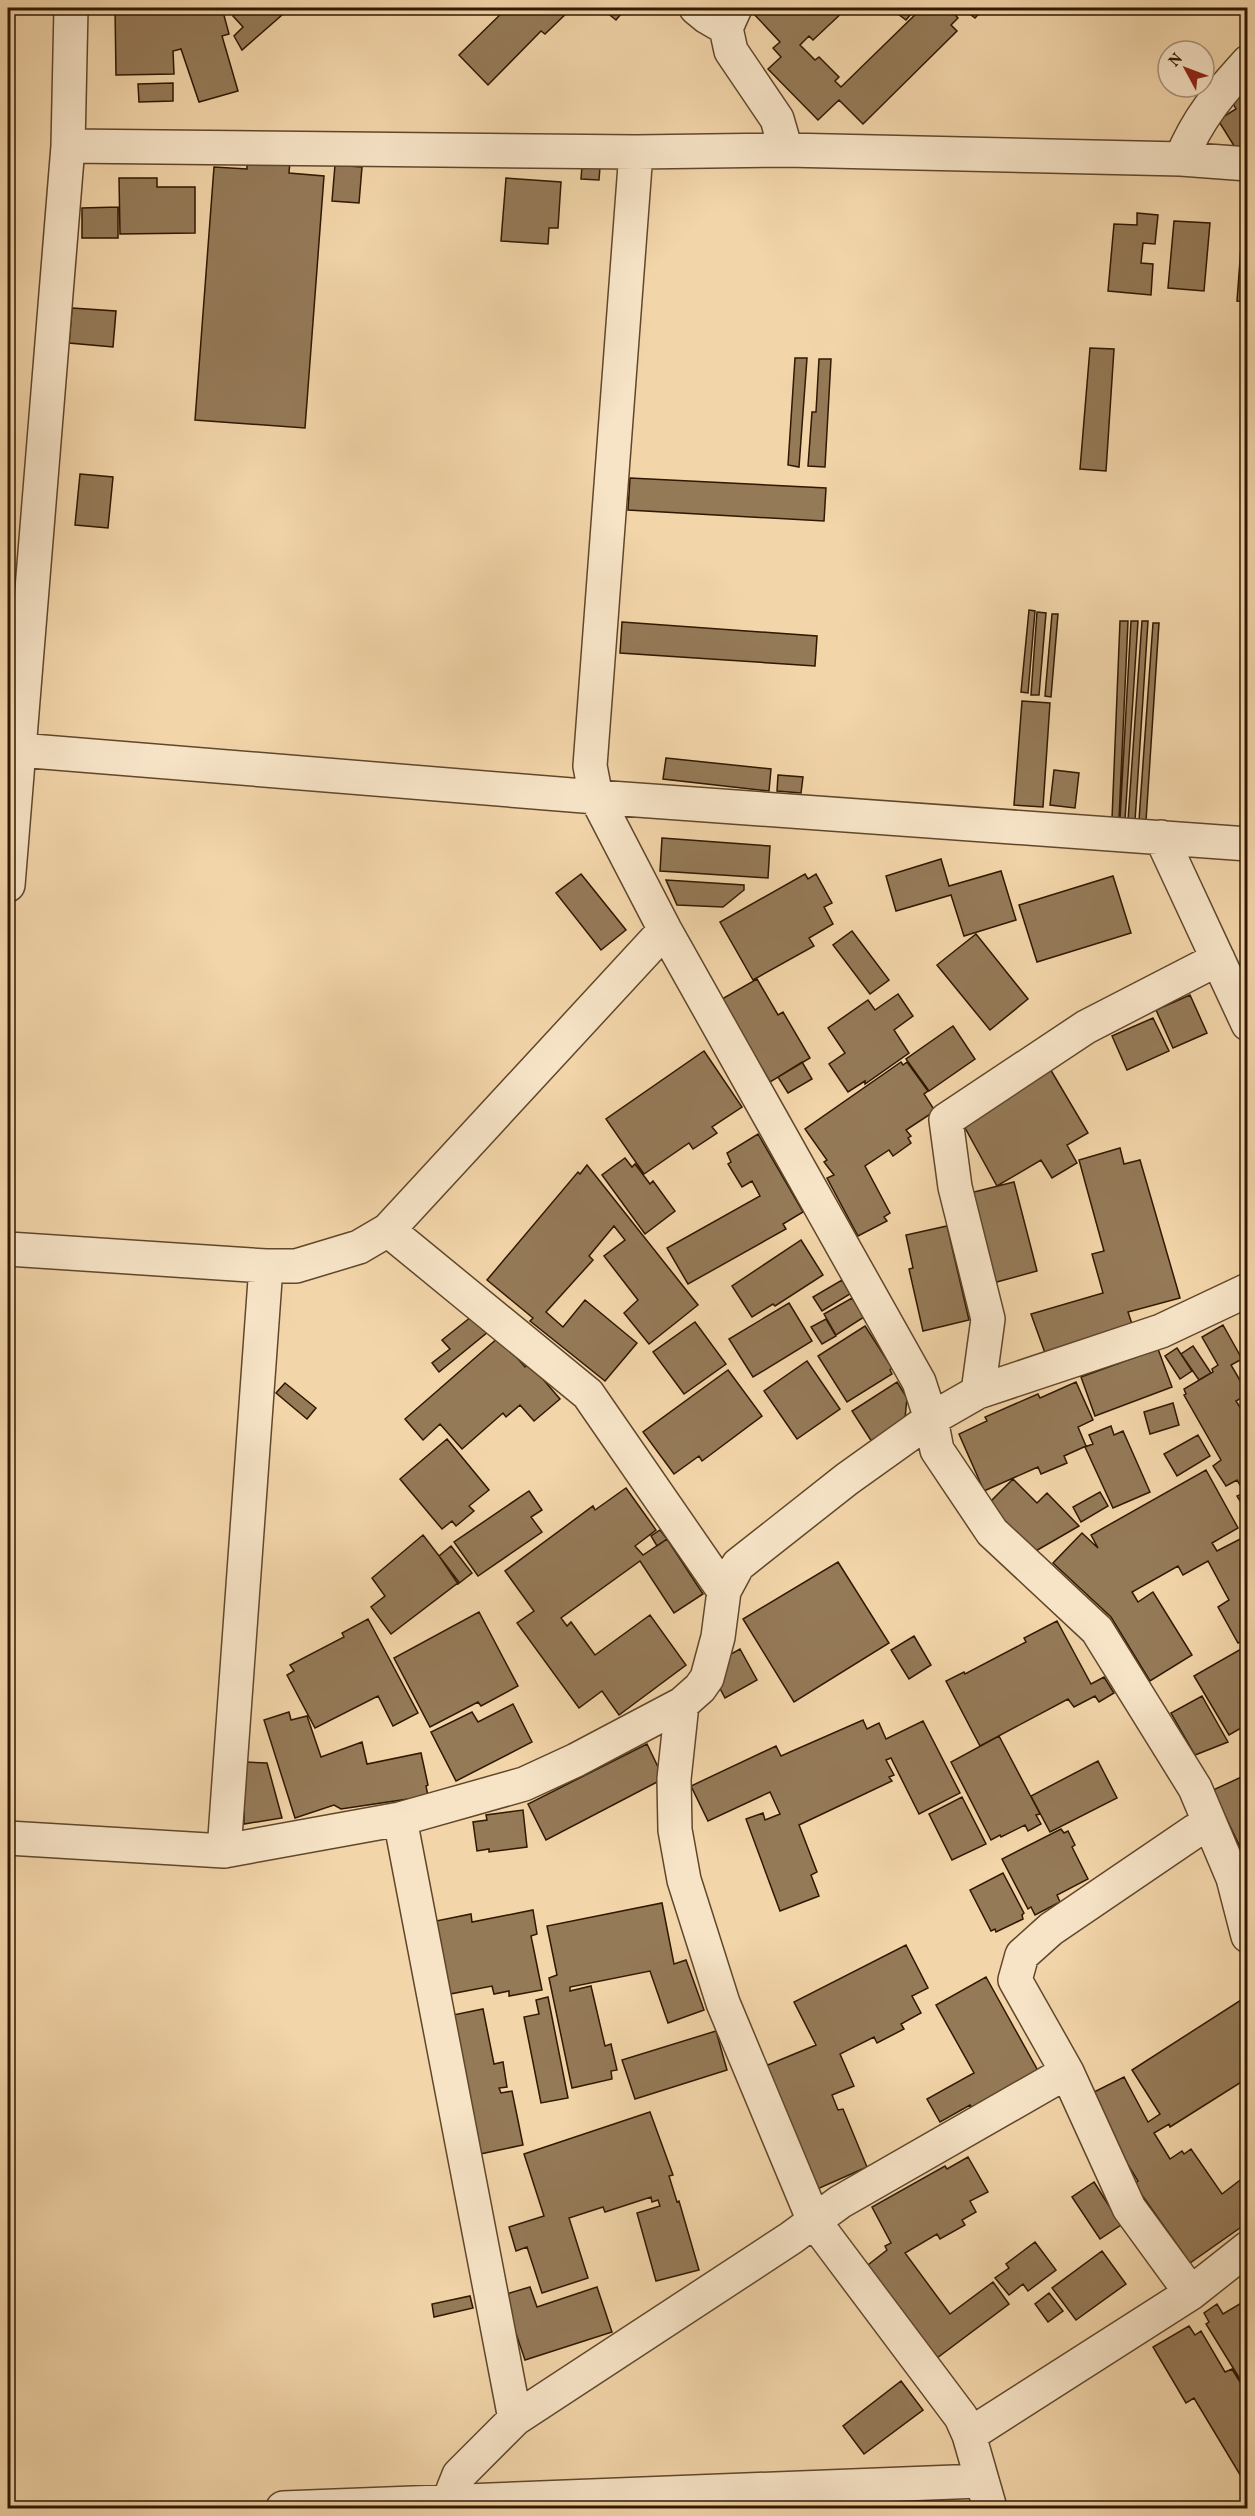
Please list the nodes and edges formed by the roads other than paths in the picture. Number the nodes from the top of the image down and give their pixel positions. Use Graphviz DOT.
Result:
graph roads {
  1 [pos="71,8"];
  2 [pos="696,8"];
  3 [pos="730,18"];
  4 [pos="1248,62"];
  5 [pos="68,146"];
  6 [pos="786,150"];
  7 [pos="636,152"];
  8 [pos="1181,159"];
  9 [pos="1248,164"];
  10 [pos="19,619"];
  11 [pos="19,750"];
  12 [pos="596,797"];
  13 [pos="1161,837"];
  14 [pos="1248,844"];
  15 [pos="8,885"];
  16 [pos="665,930"];
  17 [pos="1218,959"];
  18 [pos="1248,1024"];
  19 [pos="387,1230"];
  20 [pos="8,1249"];
  21 [pos="266,1266"];
  22 [pos="1248,1290"];
  23 [pos="978,1392"];
  24 [pos="931,1419"];
  25 [pos="724,1591"];
  26 [pos="682,1704"];
  27 [pos="400,1819"];
  28 [pos="1211,1828"];
  29 [pos="8,1838"];
  30 [pos="224,1851"];
  31 [pos="1248,1936"];
  32 [pos="1066,2072"];
  33 [pos="814,2220"];
  34 [pos="1248,2248"];
  35 [pos="1191,2293"];
  36 [pos="515,2419"];
  37 [pos="969,2435"];
  38 [pos="985,2495"];
  39 [pos="452,2502"];
  40 [pos="283,2508"];
  1 -- 5 [label="street"];
  2 -- 3 [label="street"];
  3 -- 6 [label="street"];
  4 -- 8 [label="street"];
  5 -- 7 [label="street"];
  5 -- 10 [label="street"];
  6 -- 7 [label="street"];
  6 -- 8 [label="street"];
  7 -- 12 [label="street"];
  8 -- 9 [label="street"];
  10 -- 11 [label="street"];
  11 -- 12 [label="street"];
  11 -- 15 [label="street"];
  12 -- 13 [label="street"];
  12 -- 16 [label="street"];
  13 -- 14 [label="street"];
  13 -- 17 [label="street"];
  16 -- 19 [label="street"];
  16 -- 24 [label="street"];
  17 -- 18 [label="street"];
  17 -- 23 [label="street"];
  19 -- 21 [label="street"];
  19 -- 25 [label="street"];
  20 -- 21 [label="street"];
  21 -- 30 [label="street"];
  22 -- 23 [label="street"];
  23 -- 24 [label="street"];
  24 -- 25 [label="street"];
  24 -- 28 [label="street"];
  25 -- 26 [label="street"];
  26 -- 27 [label="street"];
  26 -- 33 [label="street"];
  27 -- 30 [label="street"];
  27 -- 36 [label="street"];
  28 -- 31 [label="street"];
  28 -- 32 [label="street"];
  29 -- 30 [label="street"];
  32 -- 33 [label="street"];
  32 -- 35 [label="street"];
  33 -- 36 [label="street"];
  33 -- 37 [label="street"];
  34 -- 35 [label="street"];
  35 -- 37 [label="street"];
  36 -- 39 [label="street"];
  37 -- 38 [label="street"];
  38 -- 39 [label="street"];
  39 -- 40 [label="street"];
}
